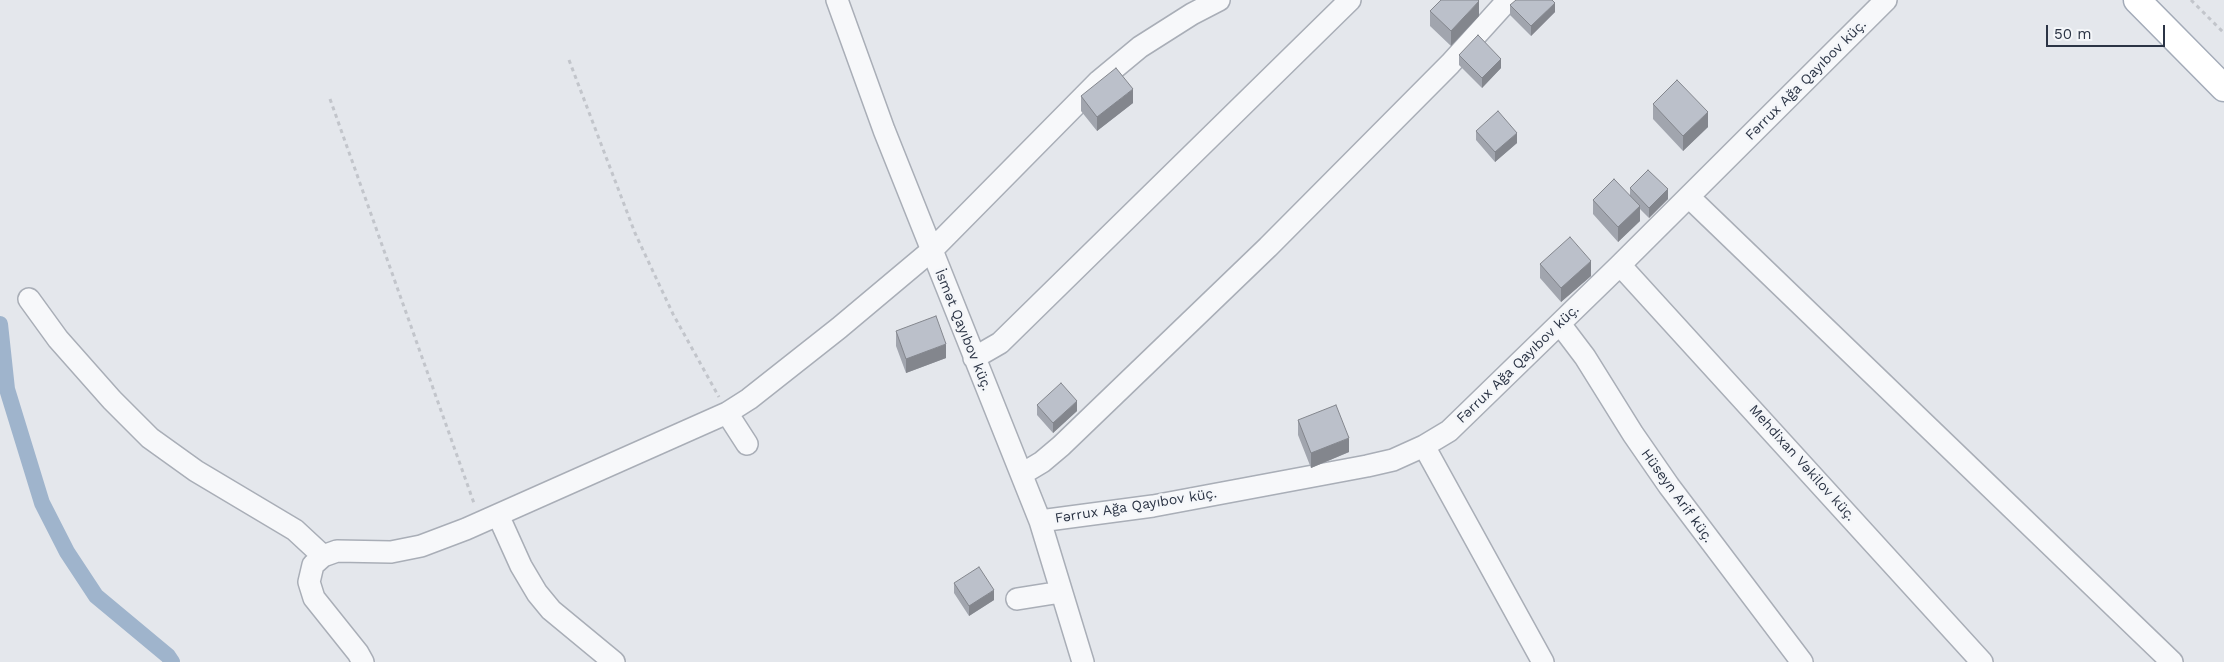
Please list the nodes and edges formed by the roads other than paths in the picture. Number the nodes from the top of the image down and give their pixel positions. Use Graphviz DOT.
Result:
graph roads {
  1 [pos="837,0"];
  2 [pos="1219,0"];
  3 [pos="1350,0"];
  4 [pos="1508,0"];
  5 [pos="1886,0"];
  6 [pos="2137,0"];
  7 [pos="2224,88"];
  8 [pos="1689,197"];
  9 [pos="932,250"];
  10 [pos="1620,265"];
  11 [pos="29,299"];
  12 [pos="1560,324"];
  13 [pos="974,358"];
  14 [pos="727,413"];
  15 [pos="747,444"];
  16 [pos="1424,446"];
  17 [pos="1022,474"];
  18 [pos="489,519"];
  19 [pos="1040,521"];
  20 [pos="323,556"];
  21 [pos="1062,592"];
  22 [pos="1017,599"];
  23 [pos="363,662"];
  24 [pos="614,662"];
  25 [pos="1083,662"];
  26 [pos="1543,662"];
  27 [pos="1802,662"];
  28 [pos="1982,662"];
  29 [pos="2172,662"];
  1 -- 9 [label="street, İsmət Qayıbov küç."];
  2 -- 9 [label="street"];
  3 -- 13 [label="street"];
  4 -- 17 [label="street"];
  5 -- 8 [label="street, Fərrux Ağa Qayıbov küç."];
  6 -- 7 [label="main road"];
  8 -- 10 [label="street, Fərrux Ağa Qayıbov küç."];
  8 -- 29 [label="street"];
  9 -- 13 [label="street, İsmət Qayıbov küç."];
  9 -- 14 [label="street"];
  10 -- 12 [label="street, Fərrux Ağa Qayıbov küç."];
  10 -- 28 [label="street, Mehdixan Vəkilov küç."];
  11 -- 20 [label="street"];
  12 -- 16 [label="street, Fərrux Ağa Qayıbov küç."];
  12 -- 27 [label="street, Hüseyn Arif küç."];
  13 -- 17 [label="street, İsmət Qayıbov küç."];
  14 -- 15 [label="street"];
  14 -- 18 [label="street"];
  16 -- 19 [label="street, Fərrux Ağa Qayıbov küç."];
  16 -- 26 [label="street"];
  17 -- 19 [label="street, İsmət Qayıbov küç."];
  18 -- 20 [label="street"];
  18 -- 24 [label="street"];
  19 -- 21 [label="street, İsmət Qayıbov küç."];
  20 -- 23 [label="street"];
  21 -- 22 [label="street"];
  21 -- 25 [label="street, İsmət Qayıbov küç."];
}
